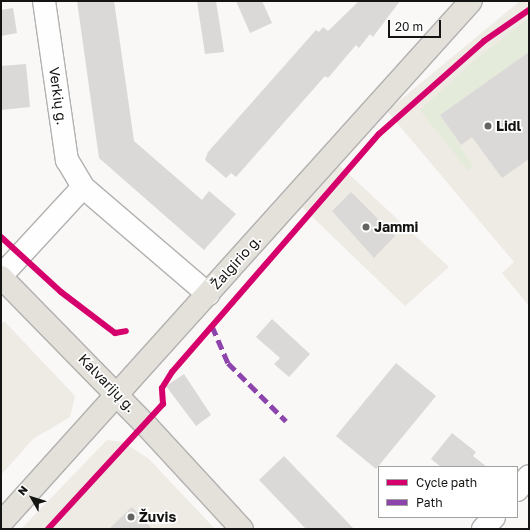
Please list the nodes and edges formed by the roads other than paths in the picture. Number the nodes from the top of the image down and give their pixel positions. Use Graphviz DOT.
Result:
graph roads {
  1 [pos="44,1"];
  2 [pos="471,1"];
  3 [pos="83,187"];
  4 [pos="1,276"];
  5 [pos="208,294"];
  6 [pos="118,394"];
  7 [pos="529,476"];
  8 [pos="518,489"];
  9 [pos="493,518"];
  10 [pos="1,523"];
  11 [pos="242,529"];
  12 [pos="483,529"];
  1 -- 3 [label="street, Verkių g."];
  2 -- 5 [label="main road, Žalgirio g."];
  3 -- 4 [label="street"];
  3 -- 5 [label="street, Verkių g."];
  4 -- 6 [label="main road, Kalvarijų g."];
  5 -- 6 [label="main road, Žalgirio g."];
  6 -- 10 [label="main road, Žalgirio g."];
  6 -- 11 [label="main road, Kalvarijų g."];
  7 -- 8 [label="street"];
  9 -- 12 [label="street"];
}
